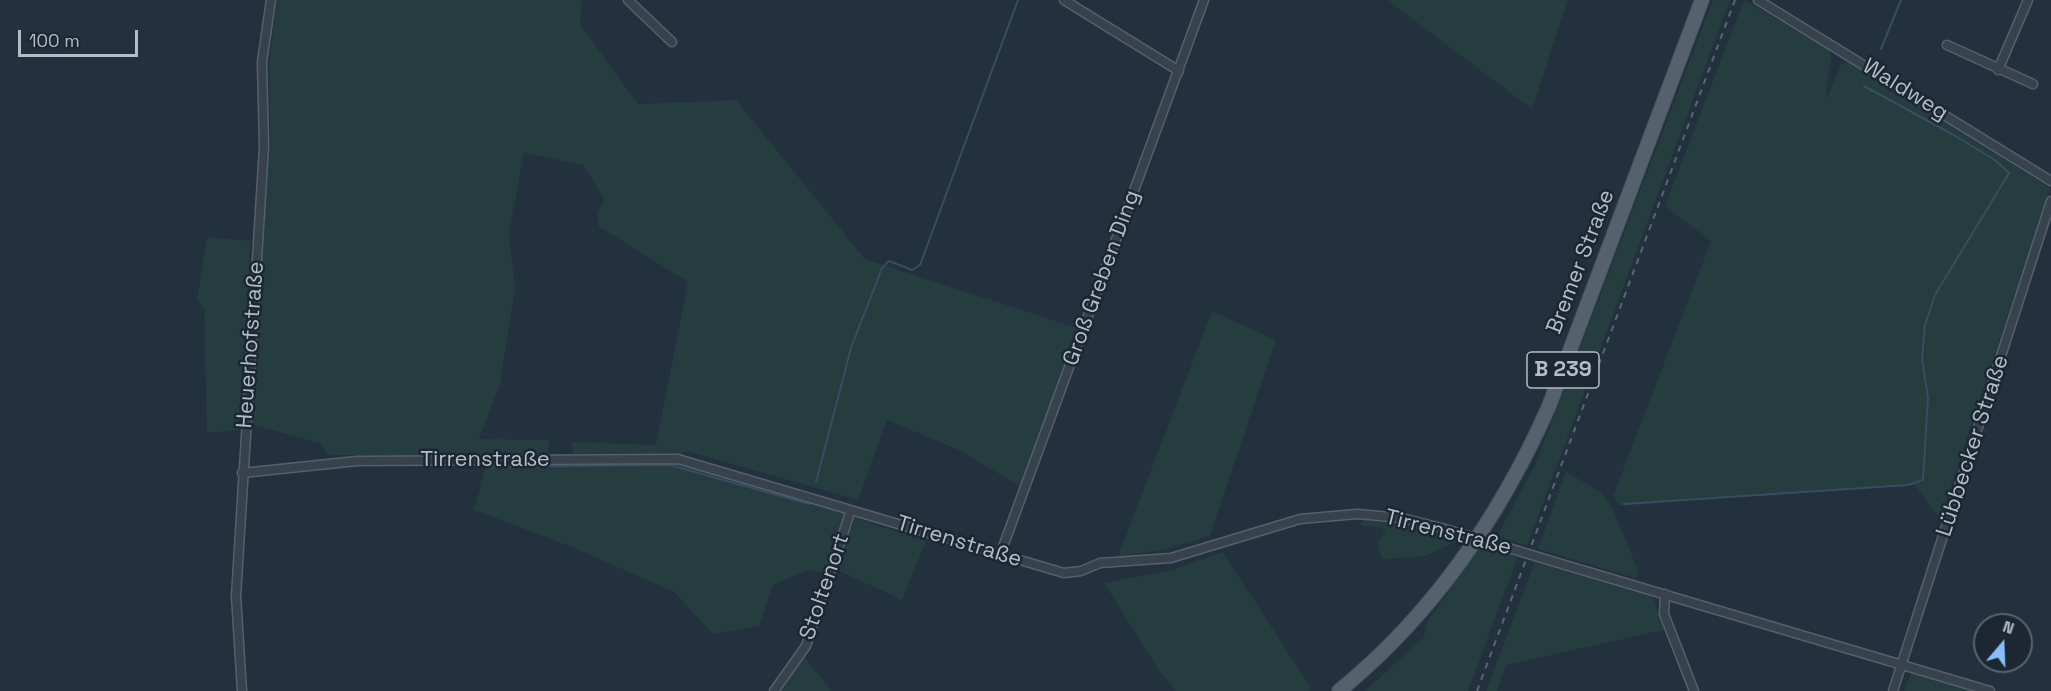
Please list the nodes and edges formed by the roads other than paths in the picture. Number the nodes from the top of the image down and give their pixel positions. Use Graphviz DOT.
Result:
graph roads {
  1 [pos="271,0"];
  2 [pos="628,0"];
  3 [pos="1064,0"];
  4 [pos="1204,0"];
  5 [pos="1702,0"];
  6 [pos="2028,0"];
  7 [pos="1759,1"];
  8 [pos="672,42"];
  9 [pos="1947,45"];
  10 [pos="1998,70"];
  11 [pos="1179,71"];
  12 [pos="2033,84"];
  13 [pos="2051,181"];
  14 [pos="2051,201"];
  15 [pos="242,473"];
  16 [pos="851,510"];
  17 [pos="1000,555"];
  18 [pos="1665,594"];
  19 [pos="1902,664"];
  20 [pos="242,691"];
  21 [pos="774,691"];
  22 [pos="1339,691"];
  23 [pos="1695,691"];
  24 [pos="1893,691"];
  25 [pos="1990,691"];
  1 -- 15 [label="street, Heuerhofstraße"];
  2 -- 8 [label="street"];
  3 -- 11 [label="street"];
  4 -- 11 [label="street, Groß Greben Ding"];
  5 -- 22 [label="main road, Bremer Straße / B 239"];
  6 -- 10 [label="street"];
  7 -- 13 [label="street, Waldweg"];
  9 -- 10 [label="street"];
  10 -- 12 [label="street"];
  11 -- 17 [label="street, Groß Greben Ding"];
  14 -- 19 [label="street, Lübbecker Straße"];
  15 -- 16 [label="street, Tirrenstraße"];
  15 -- 20 [label="street, Heuerhofstraße"];
  16 -- 17 [label="street, Tirrenstraße"];
  16 -- 21 [label="street, Stoltenort"];
  17 -- 18 [label="street, Tirrenstraße, bridge"];
  18 -- 19 [label="street, Tirrenstraße"];
  18 -- 23 [label="street"];
  19 -- 24 [label="street, Lübbecker Straße"];
  19 -- 25 [label="street, Tirrenstraße"];
}
